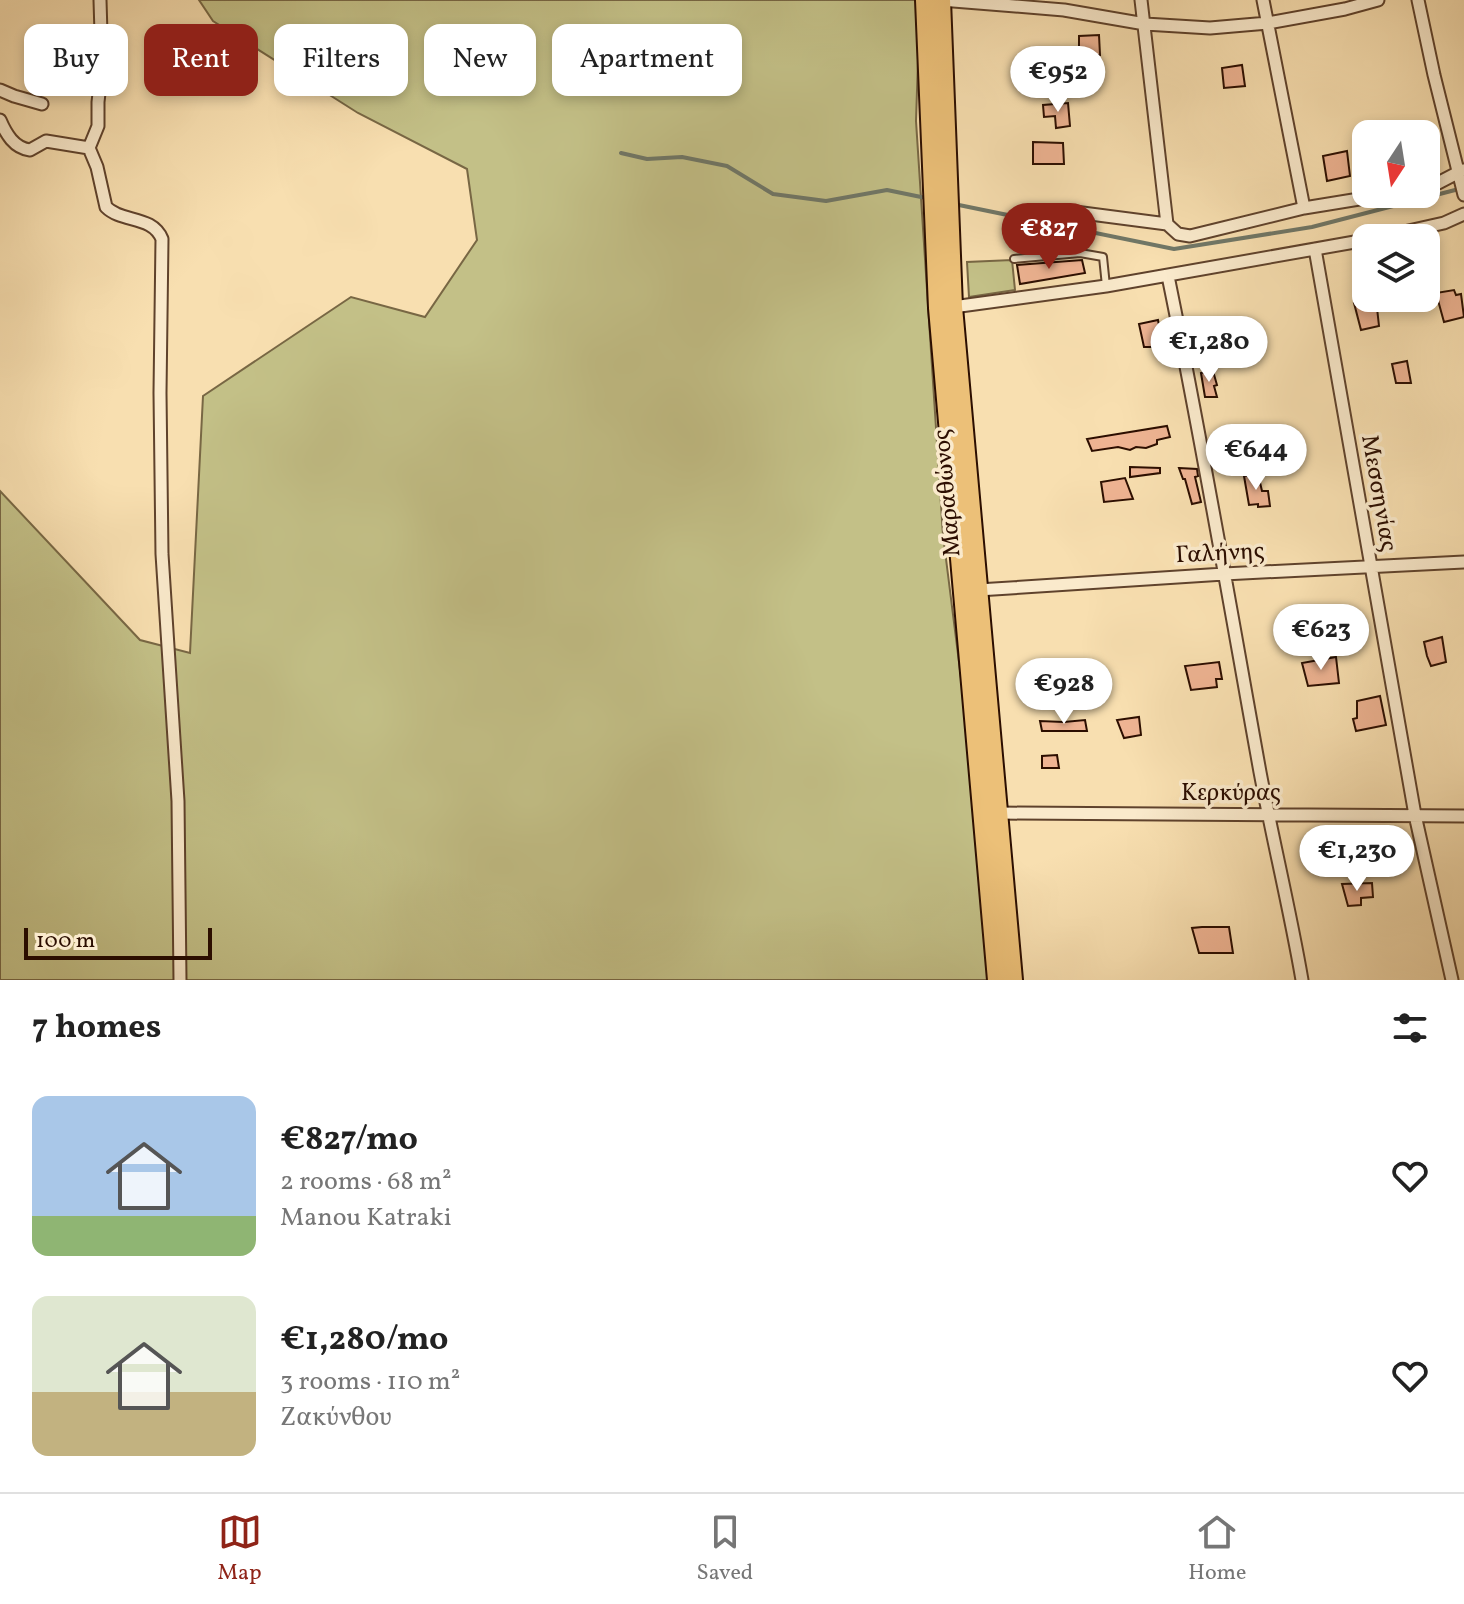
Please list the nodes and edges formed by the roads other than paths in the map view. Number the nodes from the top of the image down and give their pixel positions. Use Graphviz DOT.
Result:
graph roads {
  1 [pos="100,0"];
  2 [pos="925,0"];
  3 [pos="941,0"];
  4 [pos="1141,0"];
  5 [pos="1263,0"];
  6 [pos="1378,0"];
  7 [pos="1418,0"];
  8 [pos="1268,23"];
  9 [pos="1145,24"];
  10 [pos="0,90"];
  11 [pos="42,104"];
  12 [pos="0,120"];
  13 [pos="89,148"];
  14 [pos="1461,173"];
  15 [pos="1440,182"];
  16 [pos="1464,195"];
  17 [pos="1352,200"];
  18 [pos="941,201"];
  19 [pos="1304,208"];
  20 [pos="1075,212"];
  21 [pos="1464,214"];
  22 [pos="1167,224"];
  23 [pos="1440,224"];
  24 [pos="1352,242"];
  25 [pos="1315,249"];
  26 [pos="1014,259"];
  27 [pos="1168,276"];
  28 [pos="1106,286"];
  29 [pos="953,307"];
  30 [pos="1464,562"];
  31 [pos="1371,566"];
  32 [pos="1224,574"];
  33 [pos="978,590"];
  34 [pos="998,813"];
  35 [pos="1268,815"];
  36 [pos="1415,815"];
  37 [pos="1464,816"];
  38 [pos="180,980"];
  39 [pos="997,980"];
  40 [pos="1013,980"];
  41 [pos="1302,980"];
  42 [pos="1452,980"];
  1 -- 13 [label="street"];
  2 -- 18 [label="main road, Μαραθώνος"];
  3 -- 9 [label="street"];
  3 -- 18 [label="main road, Μαραθώνος"];
  4 -- 9 [label="street"];
  5 -- 8 [label="street"];
  6 -- 8 [label="street"];
  7 -- 14 [label="street"];
  8 -- 9 [label="street"];
  8 -- 19 [label="street"];
  9 -- 22 [label="street"];
  10 -- 11 [label="street"];
  12 -- 13 [label="street"];
  13 -- 38 [label="street"];
  14 -- 15 [label="street"];
  14 -- 16 [label="street"];
  17 -- 19 [label="street"];
  18 -- 29 [label="main road, Μαραθώνος"];
  18 -- 39 [label="main road, Μαραθώνος"];
  19 -- 22 [label="street"];
  20 -- 22 [label="street"];
  21 -- 23 [label="street"];
  24 -- 25 [label="street"];
  25 -- 27 [label="street"];
  25 -- 31 [label="street, Μεσσηνίας"];
  26 -- 28 [label="lane"];
  27 -- 28 [label="street"];
  27 -- 32 [label="street"];
  28 -- 29 [label="street"];
  29 -- 33 [label="main road, Μαραθώνος"];
  30 -- 31 [label="street, Γαλήνης"];
  31 -- 32 [label="street, Γαλήνης"];
  31 -- 36 [label="street, Μεσσηνίας"];
  32 -- 33 [label="street, Γαλήνης"];
  32 -- 35 [label="street"];
  33 -- 34 [label="main road, Μαραθώνος"];
  34 -- 35 [label="street, Κερκύρας"];
  34 -- 40 [label="main road, Μαραθώνος"];
  35 -- 36 [label="street, Κερκύρας"];
  35 -- 41 [label="street"];
  36 -- 37 [label="street, Κερκύρας"];
  36 -- 42 [label="street, Μεσσηνίας"];
}
